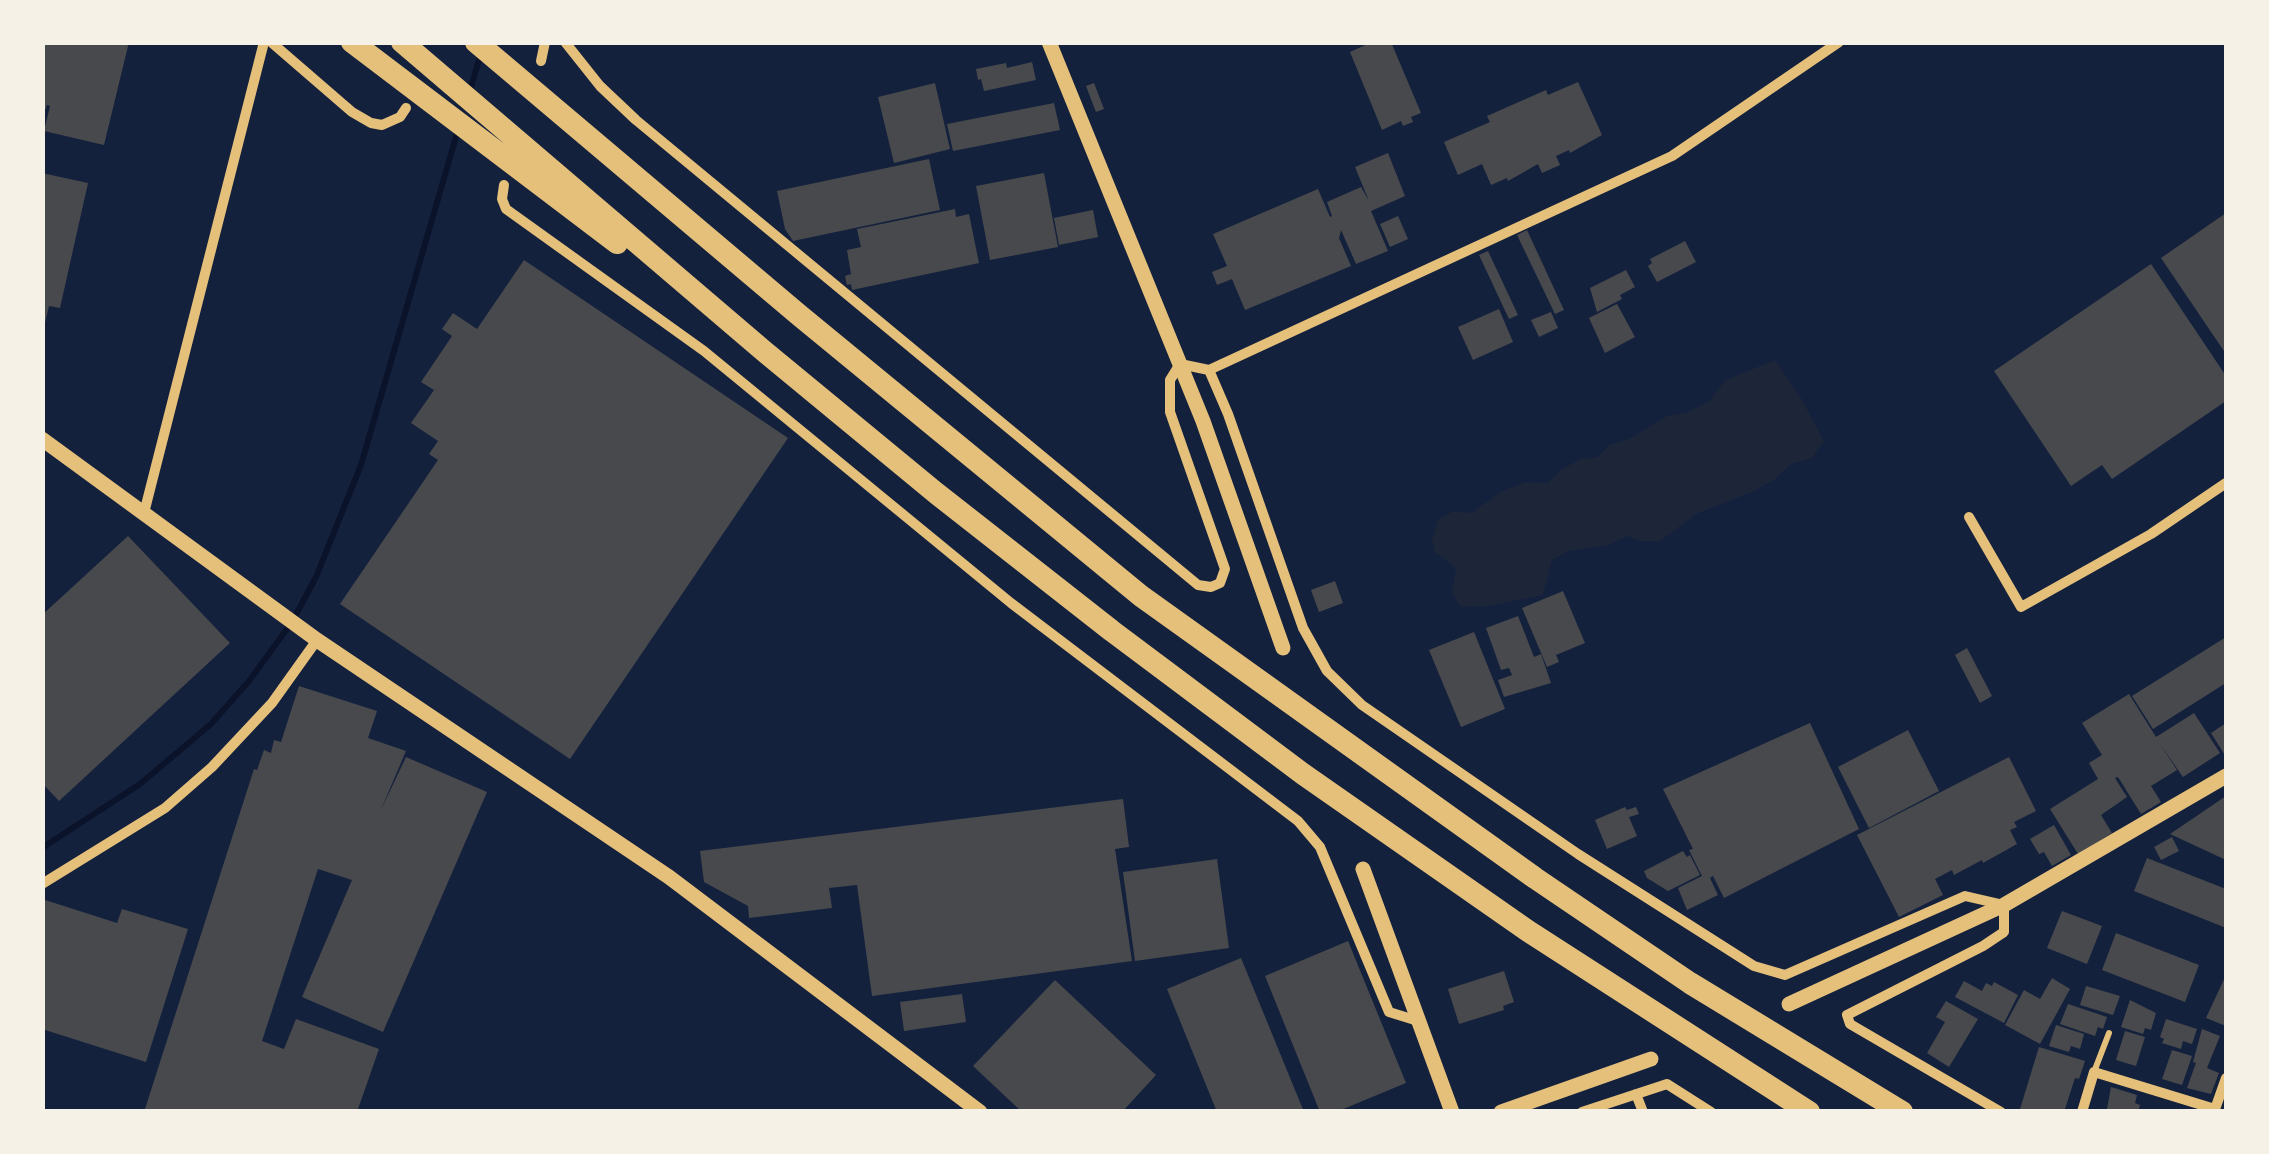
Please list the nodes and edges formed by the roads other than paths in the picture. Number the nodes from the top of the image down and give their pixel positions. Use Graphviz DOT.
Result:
graph roads {
  1 [pos="268,42"];
  2 [pos="352,42"];
  3 [pos="402,42"];
  4 [pos="476,42"];
  5 [pos="545,42"];
  6 [pos="564,42"];
  7 [pos="1048,42"];
  8 [pos="1839,42"];
  9 [pos="540,61"];
  10 [pos="413,102"];
  11 [pos="504,185"];
  12 [pos="765,352"];
  13 [pos="1180,364"];
  14 [pos="1209,370"];
  15 [pos="42,439"];
  16 [pos="2226,483"];
  17 [pos="144,513"];
  18 [pos="1968,517"];
  19 [pos="313,638"];
  20 [pos="1283,648"];
  21 [pos="2226,776"];
  22 [pos="1363,869"];
  23 [pos="42,884"];
  24 [pos="2004,905"];
  25 [pos="1789,1004"];
  26 [pos="1418,1021"];
  27 [pos="2108,1032"];
  28 [pos="1651,1059"];
  29 [pos="2094,1072"];
  30 [pos="2226,1078"];
  31 [pos="1636,1094"];
  32 [pos="2214,1110"];
  33 [pos="1504,1111"];
  34 [pos="980,1112"];
  35 [pos="1452,1112"];
  36 [pos="1582,1112"];
  37 [pos="1642,1112"];
  38 [pos="1711,1112"];
  39 [pos="1809,1112"];
  40 [pos="1902,1112"];
  41 [pos="2001,1112"];
  42 [pos="2082,1112"];
  1 -- 10 [label="street"];
  1 -- 17 [label="street"];
  2 -- 10 [label="highway"];
  3 -- 12 [label="highway"];
  4 -- 40 [label="highway"];
  5 -- 9 [label="street"];
  6 -- 13 [label="street"];
  7 -- 13 [label="street"];
  8 -- 14 [label="street"];
  10 -- 12 [label="highway"];
  11 -- 26 [label="street"];
  12 -- 39 [label="highway"];
  13 -- 14 [label="street"];
  13 -- 20 [label="street"];
  14 -- 24 [label="street"];
  15 -- 17 [label="street"];
  16 -- 18 [label="street"];
  17 -- 19 [label="street"];
  19 -- 23 [label="street"];
  19 -- 34 [label="street"];
  21 -- 24 [label="street"];
  22 -- 26 [label="street"];
  24 -- 25 [label="street"];
  24 -- 41 [label="street"];
  26 -- 35 [label="street"];
  27 -- 29 [label="lane"];
  28 -- 33 [label="street"];
  29 -- 32 [label="street"];
  29 -- 42 [label="street"];
  30 -- 32 [label="street"];
  31 -- 36 [label="street"];
  31 -- 37 [label="street"];
  31 -- 38 [label="street"];
}
